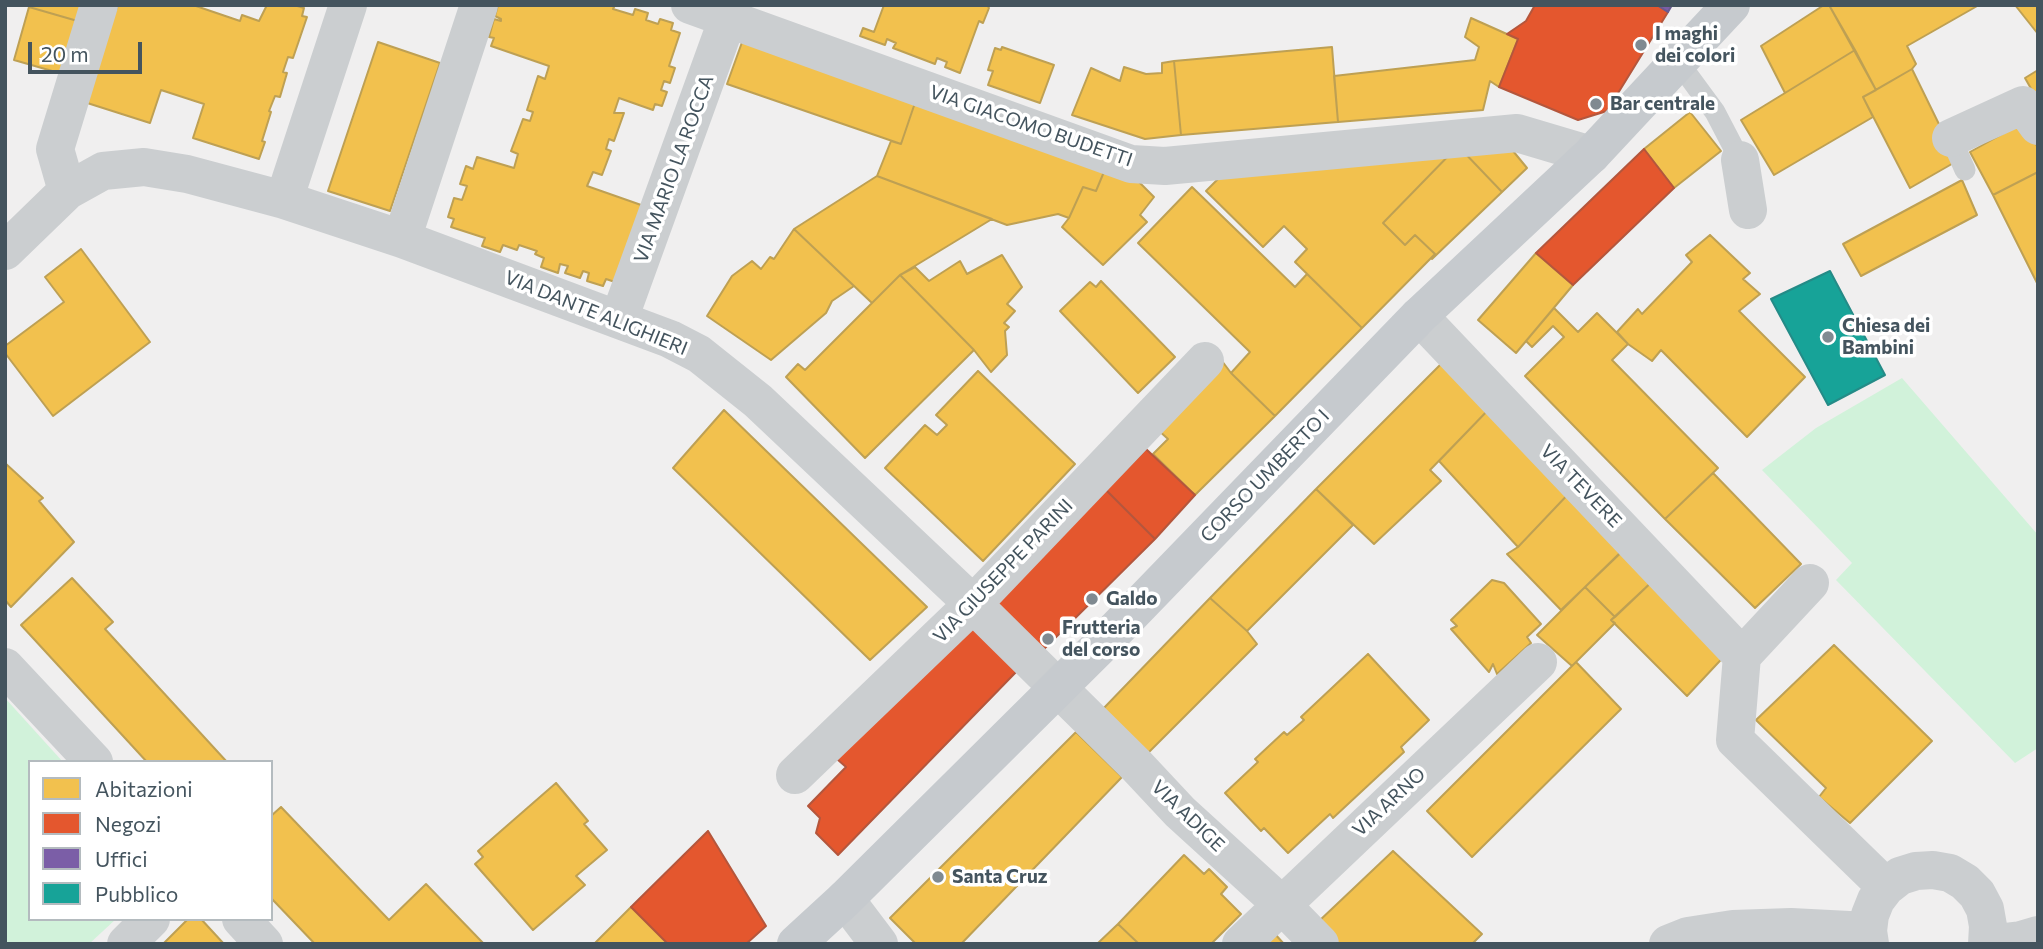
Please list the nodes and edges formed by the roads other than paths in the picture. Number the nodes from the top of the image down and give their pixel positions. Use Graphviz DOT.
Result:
graph roads {
  1 [pos="99,5"];
  2 [pos="348,5"];
  3 [pos="479,5"];
  4 [pos="690,5"];
  5 [pos="1731,5"];
  6 [pos="728,18"];
  7 [pos="1679,63"];
  8 [pos="2038,126"];
  9 [pos="1958,154"];
  10 [pos="1591,155"];
  11 [pos="1740,160"];
  12 [pos="67,191"];
  13 [pos="284,200"];
  14 [pos="1748,210"];
  15 [pos="402,239"];
  16 [pos="5,251"];
  17 [pos="1419,316"];
  18 [pos="620,319"];
  19 [pos="1205,361"];
  20 [pos="1810,583"];
  21 [pos="973,604"];
  22 [pos="1742,656"];
  23 [pos="1538,662"];
  24 [pos="5,667"];
  25 [pos="1057,688"];
  26 [pos="92,760"];
  27 [pos="795,775"];
  28 [pos="1886,887"];
  29 [pos="845,899"];
  30 [pos="1281,904"];
  31 [pos="149,921"];
  32 [pos="243,921"];
  33 [pos="2038,935"];
  34 [pos="1869,937"];
  35 [pos="126,944"];
  36 [pos="264,944"];
  37 [pos="796,944"];
  38 [pos="879,944"];
  39 [pos="1241,944"];
  40 [pos="1320,944"];
  41 [pos="1668,944"];
  42 [pos="1987,944"];
  1 -- 12 [label="street"];
  2 -- 13 [label="street"];
  3 -- 15 [label="street"];
  4 -- 6 [label="street, VIA GIACOMO BUDETTI"];
  5 -- 7 [label="main road, CORSO UMBERTO I"];
  6 -- 10 [label="street, VIA GIACOMO BUDETTI"];
  6 -- 18 [label="street, VIA MARIO LA ROCCA"];
  7 -- 10 [label="main road, CORSO UMBERTO I"];
  7 -- 11 [label="lane"];
  8 -- 9 [label="street"];
  10 -- 17 [label="main road, CORSO UMBERTO I"];
  11 -- 14 [label="street"];
  12 -- 13 [label="street, VIA DANTE ALIGHIERI"];
  12 -- 16 [label="street, VIA DANTE ALIGHIERI"];
  13 -- 15 [label="street, VIA DANTE ALIGHIERI"];
  15 -- 18 [label="street, VIA DANTE ALIGHIERI"];
  17 -- 22 [label="street, VIA TEVERE"];
  17 -- 25 [label="main road, CORSO UMBERTO I"];
  18 -- 21 [label="street, VIA DANTE ALIGHIERI"];
  19 -- 21 [label="street, VIA GIUSEPPE PARINI"];
  20 -- 22 [label="street"];
  21 -- 25 [label="street, VIA DANTE ALIGHIERI"];
  21 -- 27 [label="street, VIA GIUSEPPE PARINI"];
  22 -- 28 [label="street"];
  23 -- 30 [label="street, VIA ARNO"];
  24 -- 26 [label="street"];
  25 -- 29 [label="main road, CORSO UMBERTO I"];
  25 -- 30 [label="street, VIA ADIGE"];
  28 -- 34 [label="street"];
  28 -- 42 [label="street"];
  29 -- 37 [label="main road, CORSO UMBERTO I"];
  29 -- 38 [label="street"];
  30 -- 39 [label="street, VIA ARNO"];
  30 -- 40 [label="street, VIA ADIGE"];
  31 -- 35 [label="street"];
  32 -- 36 [label="street"];
  33 -- 42 [label="street"];
  34 -- 41 [label="street"];
}
